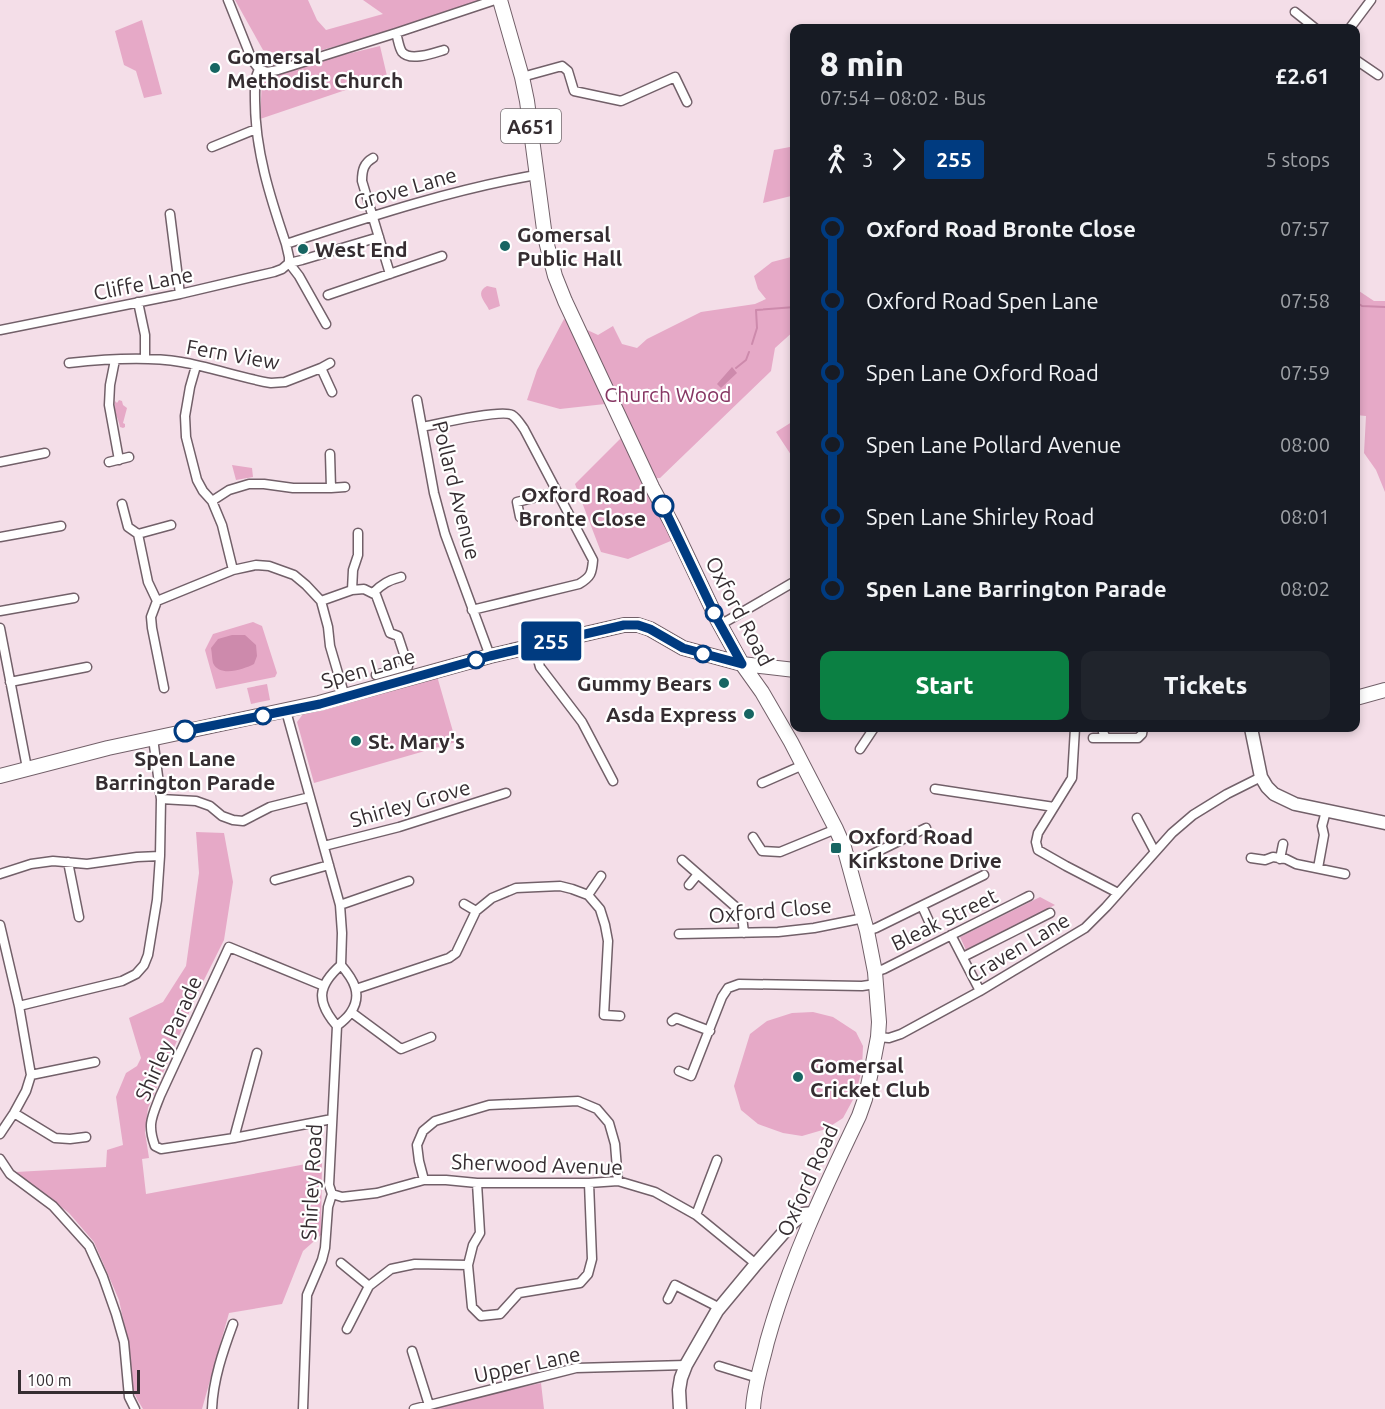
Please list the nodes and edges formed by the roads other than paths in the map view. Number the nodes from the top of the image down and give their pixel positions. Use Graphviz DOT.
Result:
graph roads {
  1 [pos="228,0"];
  2 [pos="495,0"];
  3 [pos="500,0"];
  4 [pos="1371,0"];
  5 [pos="1295,12"];
  6 [pos="1310,24"];
  7 [pos="1353,24"];
  8 [pos="396,33"];
  9 [pos="444,50"];
  10 [pos="1360,63"];
  11 [pos="258,69"];
  12 [pos="1377,75"];
  13 [pos="522,77"];
  14 [pos="687,102"];
  15 [pos="256,129"];
  16 [pos="212,147"];
  17 [pos="373,158"];
  18 [pos="536,175"];
  19 [pos="170,214"];
  20 [pos="373,216"];
  21 [pos="379,237"];
  22 [pos="286,244"];
  23 [pos="442,256"];
  24 [pos="289,262"];
  25 [pos="390,274"];
  26 [pos="180,294"];
  27 [pos="328,295"];
  28 [pos="138,302"];
  29 [pos="326,324"];
  30 [pos="0,330"];
  31 [pos="145,359"];
  32 [pos="115,360"];
  33 [pos="69,363"];
  34 [pos="330,363"];
  35 [pos="196,366"];
  36 [pos="321,368"];
  37 [pos="332,392"];
  38 [pos="417,400"];
  39 [pos="422,427"];
  40 [pos="45,453"];
  41 [pos="330,454"];
  42 [pos="129,457"];
  43 [pos="119,460"];
  44 [pos="0,462"];
  45 [pos="110,462"];
  46 [pos="345,487"];
  47 [pos="331,488"];
  48 [pos="557,492"];
  49 [pos="212,501"];
  50 [pos="122,504"];
  51 [pos="520,517"];
  52 [pos="171,525"];
  53 [pos="61,526"];
  54 [pos="358,533"];
  55 [pos="138,534"];
  56 [pos="0,537"];
  57 [pos="233,570"];
  58 [pos="401,577"];
  59 [pos="790,585"];
  60 [pos="352,590"];
  61 [pos="373,593"];
  62 [pos="74,598"];
  63 [pos="157,601"];
  64 [pos="321,601"];
  65 [pos="472,610"];
  66 [pos="0,611"];
  67 [pos="720,625"];
  68 [pos="0,628"];
  69 [pos="534,645"];
  70 [pos="490,656"];
  71 [pos="742,664"];
  72 [pos="87,667"];
  73 [pos="790,669"];
  74 [pos="376,675"];
  75 [pos="10,682"];
  76 [pos="164,688"];
  77 [pos="1385,690"];
  78 [pos="345,697"];
  79 [pos="1360,697"];
  80 [pos="286,711"];
  81 [pos="871,732"];
  82 [pos="1075,732"];
  83 [pos="1103,732"];
  84 [pos="1142,732"];
  85 [pos="1252,732"];
  86 [pos="153,738"];
  87 [pos="1093,738"];
  88 [pos="1106,738"];
  89 [pos="860,749"];
  90 [pos="803,765"];
  91 [pos="27,768"];
  92 [pos="0,776"];
  93 [pos="1261,777"];
  94 [pos="613,781"];
  95 [pos="762,783"];
  96 [pos="934,789"];
  97 [pos="506,793"];
  98 [pos="310,797"];
  99 [pos="161,799"];
  100 [pos="1054,807"];
  101 [pos="1326,811"];
  102 [pos="1137,818"];
  103 [pos="1385,823"];
  104 [pos="926,828"];
  105 [pos="836,829"];
  106 [pos="753,837"];
  107 [pos="1283,844"];
  108 [pos="324,846"];
  109 [pos="1155,852"];
  110 [pos="160,856"];
  111 [pos="1251,858"];
  112 [pos="1280,859"];
  113 [pos="682,860"];
  114 [pos="68,862"];
  115 [pos="329,865"];
  116 [pos="850,865"];
  117 [pos="1318,868"];
  118 [pos="0,874"];
  119 [pos="698,874"];
  120 [pos="1345,874"];
  121 [pos="601,876"];
  122 [pos="980,879"];
  123 [pos="275,880"];
  124 [pos="409,881"];
  125 [pos="690,885"];
  126 [pos="1118,893"];
  127 [pos="588,895"];
  128 [pos="1029,896"];
  129 [pos="339,904"];
  130 [pos="464,904"];
  131 [pos="922,906"];
  132 [pos="476,911"];
  133 [pos="1050,913"];
  134 [pos="79,917"];
  135 [pos="866,924"];
  136 [pos="0,925"];
  137 [pos="932,928"];
  138 [pos="744,933"];
  139 [pos="679,934"];
  140 [pos="951,935"];
  141 [pos="963,957"];
  142 [pos="341,964"];
  143 [pos="875,978"];
  144 [pos="324,986"];
  145 [pos="356,989"];
  146 [pos="980,991"];
  147 [pos="19,1006"];
  148 [pos="351,1012"];
  149 [pos="620,1016"];
  150 [pos="674,1017"];
  151 [pos="337,1026"];
  152 [pos="710,1031"];
  153 [pos="431,1037"];
  154 [pos="878,1037"];
  155 [pos="256,1053"];
  156 [pos="95,1062"];
  157 [pos="679,1071"];
  158 [pos="31,1075"];
  159 [pos="14,1113"];
  160 [pos="332,1119"];
  161 [pos="0,1134"];
  162 [pos="86,1137"];
  163 [pos="234,1137"];
  164 [pos="0,1159"];
  165 [pos="717,1160"];
  166 [pos="424,1180"];
  167 [pos="618,1180"];
  168 [pos="477,1183"];
  169 [pos="589,1183"];
  170 [pos="332,1194"];
  171 [pos="813,1213"];
  172 [pos="696,1215"];
  173 [pos="341,1263"];
  174 [pos="756,1264"];
  175 [pos="468,1265"];
  176 [pos="369,1286"];
  177 [pos="668,1299"];
  178 [pos="720,1308"];
  179 [pos="234,1324"];
  180 [pos="347,1329"];
  181 [pos="412,1351"];
  182 [pos="686,1365"];
  183 [pos="719,1366"];
  184 [pos="758,1378"];
  185 [pos="429,1405"];
  186 [pos="135,1409"];
  187 [pos="212,1409"];
  188 [pos="303,1409"];
  189 [pos="414,1409"];
  190 [pos="680,1409"];
  191 [pos="753,1409"];
  1 -- 11 [label="street"];
  2 -- 8 [label="street"];
  3 -- 13 [label="main road, Oxford Road / A651"];
  4 -- 7 [label="street"];
  5 -- 6 [label="street"];
  8 -- 9 [label="street"];
  8 -- 11 [label="street"];
  10 -- 12 [label="street"];
  11 -- 15 [label="street"];
  13 -- 14 [label="street"];
  13 -- 18 [label="main road, Oxford Road / A651"];
  15 -- 16 [label="street"];
  15 -- 22 [label="street"];
  17 -- 20 [label="street"];
  18 -- 20 [label="street, Grove Lane"];
  18 -- 67 [label="main road, Oxford Road / A651"];
  19 -- 26 [label="street"];
  20 -- 21 [label="street"];
  20 -- 22 [label="street, Grove Lane"];
  21 -- 24 [label="street, Cliffe Lane"];
  21 -- 25 [label="street"];
  22 -- 24 [label="street"];
  23 -- 25 [label="street"];
  24 -- 26 [label="street, Cliffe Lane"];
  24 -- 29 [label="street"];
  25 -- 27 [label="street"];
  26 -- 28 [label="street, Cliffe Lane"];
  28 -- 30 [label="street, Cliffe Lane"];
  28 -- 31 [label="street"];
  31 -- 32 [label="street, Fern View"];
  31 -- 35 [label="street, Fern View"];
  32 -- 33 [label="street, Fern View"];
  32 -- 43 [label="street"];
  34 -- 36 [label="street, Fern View"];
  35 -- 36 [label="street, Fern View"];
  35 -- 49 [label="street"];
  36 -- 37 [label="street"];
  38 -- 39 [label="street, Pollard Avenue"];
  39 -- 48 [label="street"];
  39 -- 65 [label="street, Pollard Avenue"];
  40 -- 44 [label="street"];
  41 -- 47 [label="street"];
  42 -- 43 [label="street"];
  43 -- 45 [label="street"];
  46 -- 47 [label="street"];
  47 -- 49 [label="street"];
  48 -- 51 [label="street"];
  48 -- 65 [label="street"];
  49 -- 57 [label="street"];
  50 -- 55 [label="street"];
  52 -- 55 [label="street"];
  53 -- 56 [label="street"];
  54 -- 60 [label="street"];
  55 -- 63 [label="street"];
  57 -- 63 [label="street"];
  57 -- 64 [label="street"];
  58 -- 61 [label="street"];
  59 -- 67 [label="street"];
  60 -- 61 [label="street"];
  60 -- 64 [label="street"];
  61 -- 74 [label="street"];
  62 -- 66 [label="street"];
  63 -- 76 [label="street"];
  64 -- 78 [label="street"];
  65 -- 70 [label="street, Pollard Avenue"];
  67 -- 71 [label="main road, Oxford Road / A651"];
  68 -- 75 [label="street"];
  69 -- 70 [label="main road, Spen Lane"];
  69 -- 71 [label="main road, Spen Lane"];
  69 -- 94 [label="street"];
  70 -- 78 [label="main road, Spen Lane"];
  71 -- 73 [label="main road, Spen Lane"];
  71 -- 90 [label="main road, Oxford Road / A651"];
  72 -- 75 [label="street"];
  75 -- 91 [label="street"];
  77 -- 79 [label="main road"];
  78 -- 80 [label="main road, Spen Lane"];
  80 -- 86 [label="main road, Spen Lane"];
  80 -- 98 [label="street"];
  81 -- 89 [label="street"];
  82 -- 100 [label="street"];
  83 -- 88 [label="street"];
  84 -- 88 [label="street"];
  85 -- 93 [label="street"];
  86 -- 91 [label="main road, Spen Lane"];
  86 -- 99 [label="street"];
  87 -- 88 [label="street"];
  90 -- 95 [label="street"];
  90 -- 105 [label="main road, Oxford Road / A651"];
  91 -- 92 [label="main road, Spen Lane"];
  93 -- 101 [label="street"];
  93 -- 109 [label="street, Craven Lane"];
  96 -- 100 [label="street"];
  97 -- 108 [label="street, Shirley Grove"];
  98 -- 99 [label="street"];
  98 -- 108 [label="street"];
  99 -- 110 [label="street"];
  100 -- 126 [label="street"];
  101 -- 103 [label="street"];
  101 -- 117 [label="street"];
  102 -- 109 [label="street"];
  104 -- 116 [label="street"];
  105 -- 106 [label="street"];
  105 -- 116 [label="main road, Oxford Road / A651"];
  107 -- 112 [label="street"];
  108 -- 115 [label="street"];
  109 -- 126 [label="street, Craven Lane"];
  110 -- 114 [label="street"];
  110 -- 147 [label="street"];
  111 -- 112 [label="street"];
  112 -- 117 [label="street"];
  113 -- 119 [label="street"];
  114 -- 118 [label="street"];
  114 -- 134 [label="street"];
  115 -- 123 [label="street"];
  115 -- 129 [label="street"];
  116 -- 135 [label="main road, Oxford Road / A651"];
  117 -- 120 [label="street"];
  119 -- 125 [label="street"];
  119 -- 138 [label="street"];
  121 -- 127 [label="street"];
  122 -- 131 [label="street, Oxford Close"];
  124 -- 129 [label="street"];
  126 -- 146 [label="street, Craven Lane"];
  127 -- 132 [label="street"];
  127 -- 149 [label="street"];
  128 -- 140 [label="street, Bleak Street"];
  129 -- 142 [label="street"];
  130 -- 132 [label="street"];
  131 -- 135 [label="street, Oxford Close"];
  131 -- 137 [label="street"];
  132 -- 145 [label="street"];
  133 -- 141 [label="street"];
  135 -- 138 [label="street, Oxford Close"];
  135 -- 143 [label="main road, Oxford Road / A651"];
  136 -- 147 [label="street"];
  138 -- 139 [label="street, Oxford Close"];
  140 -- 141 [label="street"];
  140 -- 143 [label="street, Bleak Street"];
  141 -- 146 [label="street"];
  142 -- 144 [label="street"];
  142 -- 145 [label="street"];
  143 -- 152 [label="street"];
  143 -- 154 [label="main road, Oxford Road / A651"];
  144 -- 151 [label="street"];
  144 -- 163 [label="street, Shirley Parade"];
  145 -- 148 [label="street"];
  146 -- 154 [label="street, Craven Lane"];
  147 -- 158 [label="street"];
  148 -- 151 [label="street"];
  148 -- 153 [label="street"];
  150 -- 152 [label="street"];
  151 -- 160 [label="street, Shirley Road"];
  152 -- 157 [label="street"];
  154 -- 171 [label="main road, Oxford Road / A651"];
  155 -- 163 [label="street"];
  156 -- 158 [label="street"];
  158 -- 159 [label="street"];
  159 -- 161 [label="street"];
  159 -- 162 [label="street"];
  160 -- 163 [label="street, Shirley Parade"];
  160 -- 170 [label="street, Shirley Road"];
  164 -- 186 [label="street"];
  165 -- 172 [label="street"];
  166 -- 167 [label="street"];
  166 -- 168 [label="street, Sherwood Avenue"];
  166 -- 170 [label="street, Sherwood Avenue"];
  167 -- 169 [label="street, Sherwood Avenue"];
  167 -- 172 [label="street, Sherwood Avenue"];
  168 -- 169 [label="street, Sherwood Avenue"];
  168 -- 175 [label="street"];
  169 -- 175 [label="street"];
  170 -- 188 [label="street, Shirley Road"];
  171 -- 174 [label="street"];
  171 -- 184 [label="main road, Oxford Road / A651"];
  172 -- 174 [label="street, Sherwood Avenue"];
  173 -- 176 [label="street"];
  174 -- 178 [label="street"];
  175 -- 176 [label="street"];
  176 -- 180 [label="street"];
  177 -- 178 [label="street"];
  178 -- 182 [label="street"];
  179 -- 187 [label="street"];
  181 -- 185 [label="street"];
  182 -- 185 [label="street, Upper Lane"];
  182 -- 190 [label="street"];
  183 -- 184 [label="street"];
  184 -- 191 [label="main road, Oxford Road / A651"];
  185 -- 189 [label="street, Upper Lane"];
}
